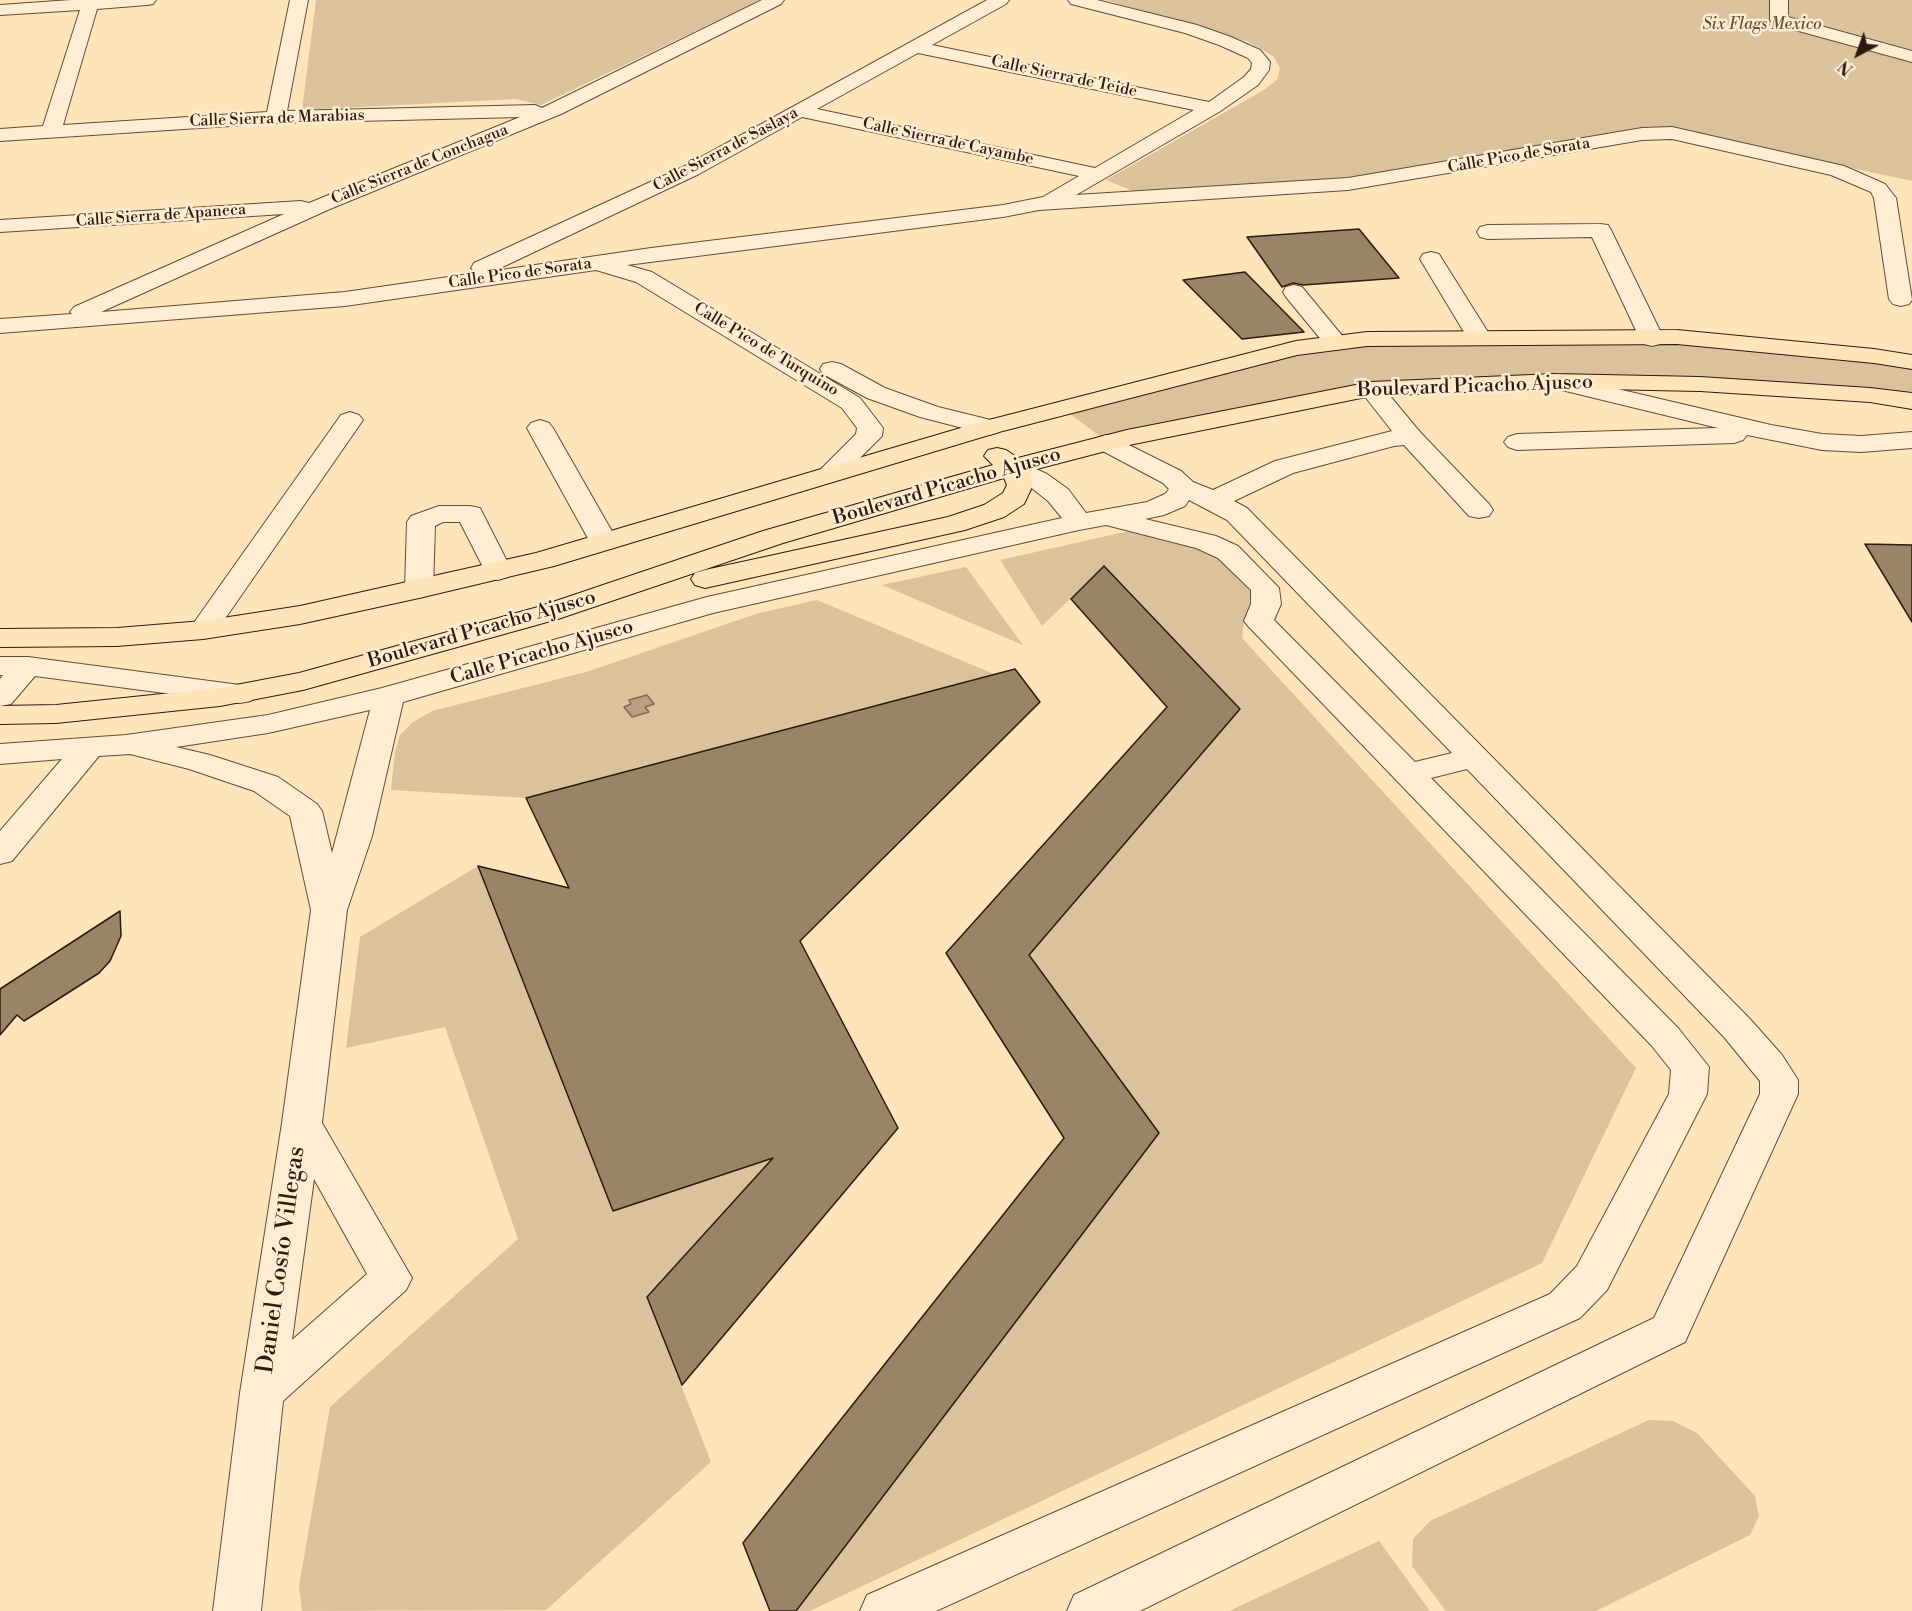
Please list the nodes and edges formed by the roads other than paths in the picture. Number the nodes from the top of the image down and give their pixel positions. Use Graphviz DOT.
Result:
graph roads {
  1 [pos="144,0"];
  2 [pos="299,0"];
  3 [pos="775,0"];
  4 [pos="1000,0"];
  5 [pos="1077,0"];
  6 [pos="1779,0"];
  7 [pos="90,4"];
  8 [pos="0,10"];
  9 [pos="916,47"];
  10 [pos="1912,57"];
  11 [pos="1212,108"];
  12 [pos="554,110"];
  13 [pos="800,111"];
  14 [pos="276,117"];
  15 [pos="51,131"];
  16 [pos="0,135"];
  17 [pos="1096,174"];
  18 [pos="1039,204"];
  19 [pos="322,205"];
  20 [pos="0,226"];
  21 [pos="1488,232"];
  22 [pos="551,237"];
  23 [pos="651,255"];
  24 [pos="1431,259"];
  25 [pos="594,263"];
  26 [pos="567,267"];
  27 [pos="445,285"];
  28 [pos="1294,292"];
  29 [pos="1901,298"];
  30 [pos="62,321"];
  31 [pos="0,326"];
  32 [pos="1479,337"];
  33 [pos="1652,339"];
  34 [pos="1336,343"];
  35 [pos="1912,362"];
  36 [pos="1554,381"];
  37 [pos="1371,389"];
  38 [pos="1912,401"];
  39 [pos="1053,411"];
  40 [pos="351,420"];
  41 [pos="990,427"];
  42 [pos="540,428"];
  43 [pos="1771,433"];
  44 [pos="1411,437"];
  45 [pos="1912,440"];
  46 [pos="1517,442"];
  47 [pos="1106,443"];
  48 [pos="1014,467"];
  49 [pos="830,473"];
  50 [pos="1199,494"];
  51 [pos="1479,510"];
  52 [pos="1092,520"];
  53 [pos="1246,524"];
  54 [pos="604,542"];
  55 [pos="1206,542"];
  56 [pos="498,571"];
  57 [pos="419,589"];
  58 [pos="548,613"];
  59 [pos="203,630"];
  60 [pos="0,638"];
  61 [pos="14,666"];
  62 [pos="240,694"];
  63 [pos="389,696"];
  64 [pos="0,697"];
  65 [pos="0,715"];
  66 [pos="126,745"];
  67 [pos="89,747"];
  68 [pos="0,754"];
  69 [pos="1473,758"];
  70 [pos="1406,774"];
  71 [pos="0,853"];
  72 [pos="329,910"];
  73 [pos="302,1123"];
  74 [pos="262,1393"];
  75 [pos="237,1611"];
  76 [pos="884,1611"];
  77 [pos="1091,1611"];
  1 -- 7 [label="street"];
  2 -- 14 [label="street"];
  3 -- 12 [label="street, Calle Sierra de Conchagua"];
  4 -- 9 [label="street, Calle Sierra de Saslaya"];
  5 -- 11 [label="street, Calle Pico de Sorata"];
  6 -- 10 [label="street"];
  7 -- 8 [label="street"];
  7 -- 15 [label="street"];
  9 -- 11 [label="street, Calle Sierra de Teide"];
  9 -- 13 [label="street, Calle Sierra de Saslaya"];
  11 -- 17 [label="street, Calle Pico de Sorata"];
  12 -- 14 [label="street, Calle Sierra de Marabias"];
  12 -- 19 [label="street, Calle Sierra de Conchagua"];
  13 -- 17 [label="street, Calle Sierra de Cayambe"];
  13 -- 22 [label="street, Calle Sierra de Saslaya"];
  14 -- 15 [label="street, Calle Sierra de Marabias"];
  15 -- 16 [label="street, Calle Sierra de Marabias"];
  17 -- 18 [label="street, Calle Pico de Sorata"];
  18 -- 23 [label="street, Calle Pico de Sorata"];
  18 -- 29 [label="street, Calle Pico de Sorata"];
  19 -- 20 [label="street, Calle Sierra de Apaneca"];
  19 -- 30 [label="street, Calle Sierra de Conchagua"];
  21 -- 33 [label="street"];
  22 -- 26 [label="street"];
  22 -- 27 [label="street, Calle Sierra de Saslaya"];
  23 -- 25 [label="street, Calle Pico de Sorata"];
  23 -- 41 [label="street, Calle Pico de Turquino"];
  24 -- 32 [label="street"];
  25 -- 26 [label="street, Calle Pico de Sorata"];
  25 -- 49 [label="street, Calle Pico de Turquino"];
  26 -- 27 [label="street, Calle Pico de Sorata"];
  27 -- 30 [label="street, Calle Pico de Sorata"];
  28 -- 34 [label="street"];
  30 -- 31 [label="street, Calle Pico de Sorata"];
  32 -- 33 [label="main road"];
  32 -- 34 [label="main road"];
  33 -- 35 [label="main road"];
  34 -- 39 [label="main road"];
  36 -- 37 [label="main road, Boulevard Picacho Ajusco"];
  36 -- 38 [label="main road, Boulevard Picacho Ajusco"];
  36 -- 43 [label="street"];
  37 -- 44 [label="street"];
  37 -- 47 [label="main road, Boulevard Picacho Ajusco"];
  39 -- 41 [label="main road"];
  39 -- 47 [label="main road"];
  40 -- 59 [label="street"];
  41 -- 48 [label="main road"];
  41 -- 49 [label="main road"];
  42 -- 54 [label="street"];
  43 -- 45 [label="street"];
  43 -- 46 [label="street"];
  44 -- 50 [label="street, Calle Picacho Ajusco"];
  44 -- 51 [label="street"];
  47 -- 48 [label="main road, Boulevard Picacho Ajusco"];
  47 -- 50 [label="street"];
  48 -- 52 [label="street"];
  48 -- 58 [label="main road, Boulevard Picacho Ajusco"];
  48 -- 58 [label="main road"];
  49 -- 54 [label="main road"];
  50 -- 52 [label="street, Calle Picacho Ajusco"];
  50 -- 53 [label="street"];
  52 -- 55 [label="street"];
  52 -- 63 [label="street, Calle Picacho Ajusco"];
  53 -- 55 [label="street"];
  53 -- 69 [label="street"];
  54 -- 56 [label="main road"];
  55 -- 70 [label="street"];
  56 -- 57 [label="main road"];
  56 -- 57 [label="street"];
  57 -- 59 [label="main road"];
  58 -- 62 [label="main road, Boulevard Picacho Ajusco"];
  59 -- 60 [label="main road"];
  61 -- 62 [label="street"];
  61 -- 64 [label="street"];
  62 -- 65 [label="main road, Boulevard Picacho Ajusco"];
  63 -- 66 [label="street, Calle Picacho Ajusco"];
  63 -- 72 [label="street, Daniel Cosío Villegas"];
  66 -- 67 [label="street, Calle Picacho Ajusco"];
  66 -- 72 [label="street, Daniel Cosío Villegas"];
  67 -- 68 [label="street, Calle Picacho Ajusco"];
  67 -- 71 [label="street"];
  69 -- 70 [label="street"];
  69 -- 77 [label="street"];
  70 -- 76 [label="street"];
  72 -- 73 [label="street, Daniel Cosío Villegas"];
  73 -- 74 [label="street, Daniel Cosío Villegas"];
  73 -- 74 [label="street"];
  74 -- 75 [label="street, Daniel Cosío Villegas"];
}
